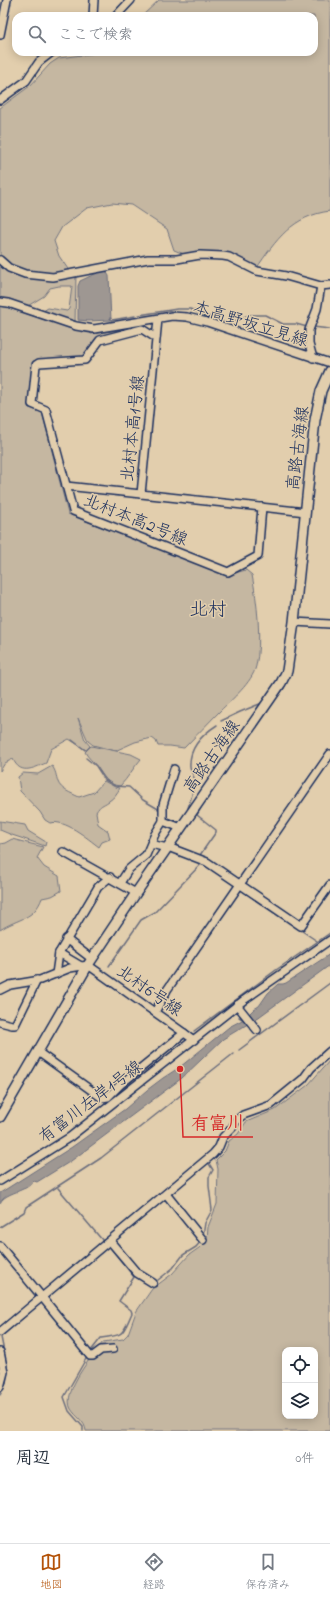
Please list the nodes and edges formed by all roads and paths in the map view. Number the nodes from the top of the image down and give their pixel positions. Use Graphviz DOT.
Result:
graph roads {
  1 [pos="7,0"];
  2 [pos="94,0"];
  3 [pos="131,0"];
  4 [pos="93,12"];
  5 [pos="120,12"];
  6 [pos="0,35"];
  7 [pos="47,56"];
  8 [pos="0,100"];
  9 [pos="0,260"];
  10 [pos="330,285"];
  11 [pos="321,286"];
  12 [pos="0,302"];
  13 [pos="158,319"];
  14 [pos="156,338"];
  15 [pos="313,358"];
  16 [pos="330,363"];
  17 [pos="330,372"];
  18 [pos="66,486"];
  19 [pos="141,494"];
  20 [pos="262,507"];
  21 [pos="306,512"];
  22 [pos="294,622"];
  23 [pos="330,624"];
  24 [pos="330,754"];
  25 [pos="174,769"];
  26 [pos="163,821"];
  27 [pos="181,828"];
  28 [pos="151,844"];
  29 [pos="167,848"];
  30 [pos="63,852"];
  31 [pos="110,878"];
  32 [pos="120,883"];
  33 [pos="239,884"];
  34 [pos="330,885"];
  35 [pos="136,893"];
  36 [pos="66,939"];
  37 [pos="330,940"];
  38 [pos="59,953"];
  39 [pos="87,964"];
  40 [pos="56,974"];
  41 [pos="37,980"];
  42 [pos="0,990"];
  43 [pos="238,1007"];
  44 [pos="155,1012"];
  45 [pos="0,1022"];
  46 [pos="255,1028"];
  47 [pos="184,1033"];
  48 [pos="194,1040"];
  49 [pos="330,1051"];
  50 [pos="38,1052"];
  51 [pos="0,1117"];
  52 [pos="0,1181"];
  53 [pos="166,1194"];
  54 [pos="203,1240"];
  55 [pos="110,1241"];
  56 [pos="0,1246"];
  57 [pos="152,1283"];
  58 [pos="42,1297"];
  59 [pos="0,1332"];
  60 [pos="113,1349"];
  61 [pos="0,1352"];
  62 [pos="0,1387"];
  1 -- 6 [label="street"];
  2 -- 4 [label="street"];
  3 -- 5 [label="street"];
  7 -- 8 [label="street"];
  9 -- 11 [label="street"];
  10 -- 11 [label="street"];
  11 -- 15 [label="street"];
  12 -- 13 [label="street, 本高野坂立見線"];
  13 -- 14 [label="street, 北村本高1号線"];
  13 -- 15 [label="street, 本高野坂立見線"];
  14 -- 18 [label="street, 北村本高2号線"];
  14 -- 19 [label="street, 北村本高1号線"];
  15 -- 16 [label="street, 本高野坂立見線"];
  17 -- 21 [label="main road, 高路古海線"];
  18 -- 19 [label="street"];
  18 -- 20 [label="street, 北村本高2号線"];
  19 -- 20 [label="street, 北村本高1号線"];
  20 -- 21 [label="street, 北村本高1号線"];
  21 -- 22 [label="main road, 高路古海線"];
  22 -- 23 [label="street"];
  22 -- 27 [label="main road, 高路古海線"];
  24 -- 33 [label="street"];
  25 -- 26 [label="street"];
  26 -- 27 [label="street"];
  26 -- 28 [label="street"];
  27 -- 29 [label="main road, 高路古海線"];
  28 -- 29 [label="street"];
  28 -- 32 [label="street"];
  29 -- 33 [label="street"];
  29 -- 35 [label="main road, 高路古海線"];
  30 -- 31 [label="street"];
  31 -- 32 [label="street"];
  31 -- 36 [label="street"];
  32 -- 35 [label="street"];
  33 -- 34 [label="street"];
  33 -- 44 [label="street"];
  35 -- 39 [label="main road, 高路古海線"];
  36 -- 38 [label="street"];
  36 -- 39 [label="street"];
  37 -- 43 [label="street"];
  38 -- 39 [label="street"];
  38 -- 40 [label="street"];
  39 -- 40 [label="street"];
  39 -- 44 [label="street, 北村6号線"];
  39 -- 50 [label="main road, 高路古海線"];
  40 -- 41 [label="street"];
  41 -- 42 [label="street"];
  41 -- 45 [label="street"];
  43 -- 46 [label="street"];
  43 -- 48 [label="street, 有富川左岸1号線"];
  44 -- 47 [label="street, 北村6号線"];
  47 -- 48 [label="street, 北村6号線"];
  47 -- 50 [label="street"];
  48 -- 52 [label="street, 有富川左岸1号線"];
  49 -- 53 [label="street"];
  50 -- 51 [label="main road, 高路古海線"];
  53 -- 54 [label="street"];
  53 -- 55 [label="street"];
  55 -- 57 [label="street"];
  55 -- 58 [label="street"];
  56 -- 58 [label="street"];
  58 -- 59 [label="street"];
  58 -- 60 [label="street"];
  61 -- 62 [label="street"];
}
